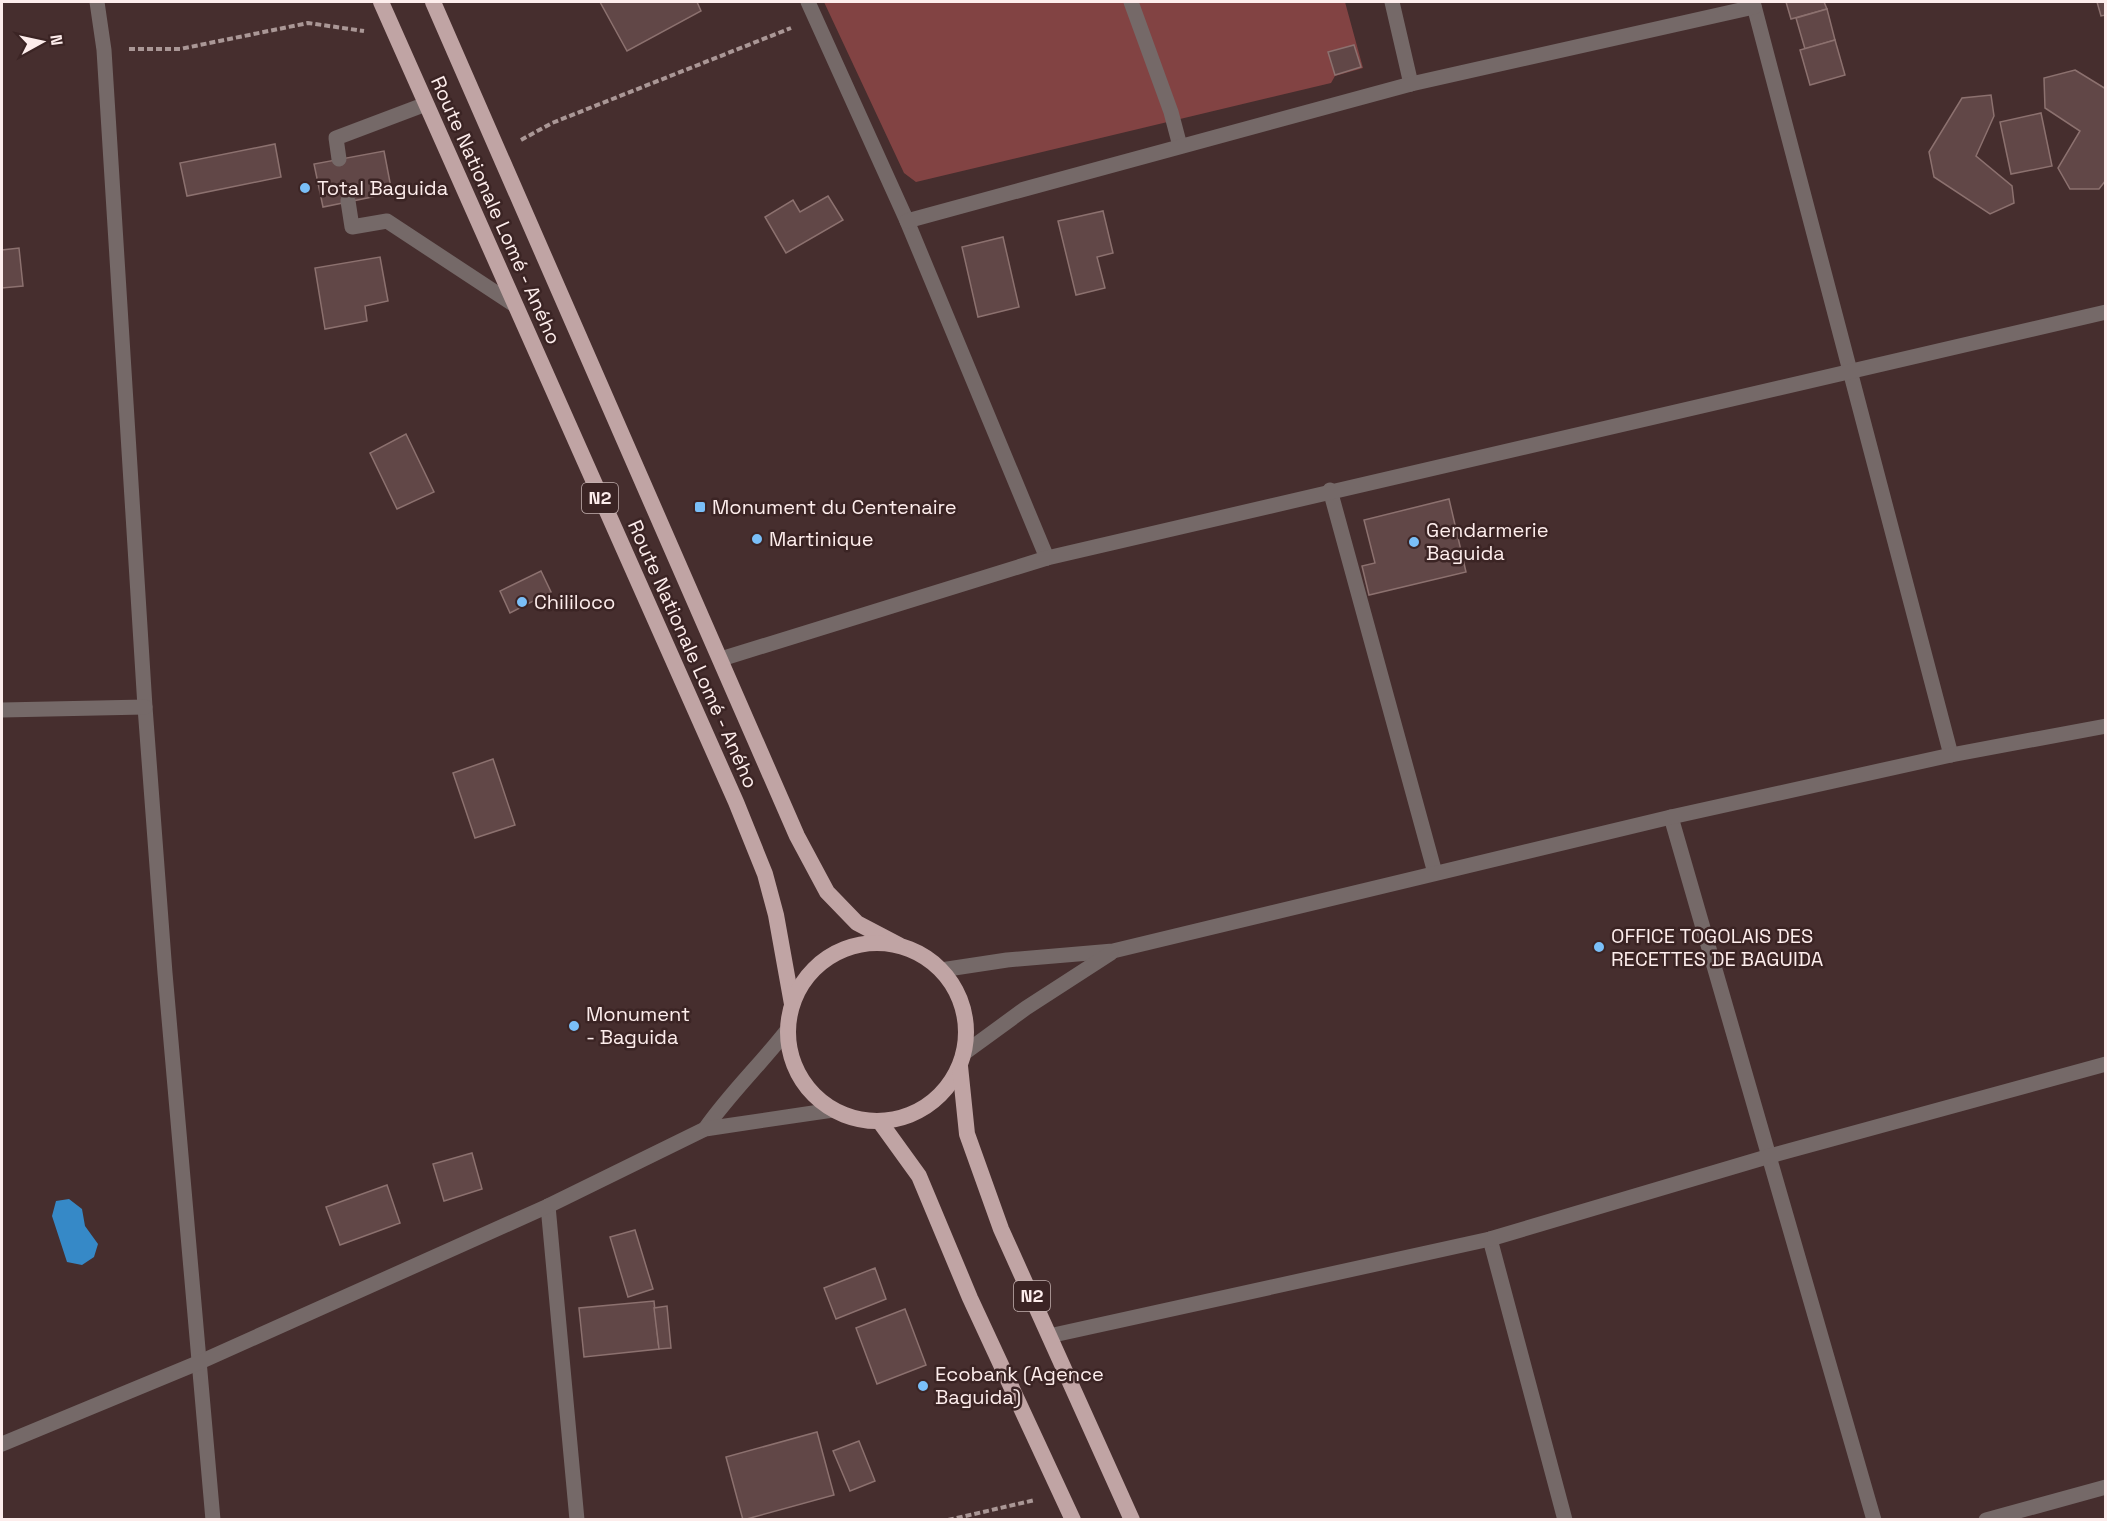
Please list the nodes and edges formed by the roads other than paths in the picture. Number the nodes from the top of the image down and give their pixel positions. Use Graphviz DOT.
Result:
graph roads {
  1 [pos="97,2"];
  2 [pos="381,2"];
  3 [pos="434,2"];
  4 [pos="808,2"];
  5 [pos="1131,2"];
  6 [pos="1392,2"];
  7 [pos="1753,4"];
  8 [pos="1411,84"];
  9 [pos="426,104"];
  10 [pos="1179,146"];
  11 [pos="339,159"];
  12 [pos="348,201"];
  13 [pos="908,220"];
  14 [pos="513,304"];
  15 [pos="2106,312"];
  16 [pos="1852,370"];
  17 [pos="1330,490"];
  18 [pos="1047,558"];
  19 [pos="722,659"];
  20 [pos="145,707"];
  21 [pos="2,710"];
  22 [pos="2106,726"];
  23 [pos="1952,755"];
  24 [pos="1671,818"];
  25 [pos="1435,873"];
  26 [pos="899,945"];
  27 [pos="1113,951"];
  28 [pos="941,970"];
  29 [pos="792,1004"];
  30 [pos="788,1029"];
  31 [pos="961,1060"];
  32 [pos="2106,1064"];
  33 [pos="833,1110"];
  34 [pos="880,1122"];
  35 [pos="705,1129"];
  36 [pos="1770,1156"];
  37 [pos="548,1206"];
  38 [pos="1490,1239"];
  39 [pos="1049,1336"];
  40 [pos="200,1362"];
  41 [pos="2,1444"];
  42 [pos="2106,1487"];
  43 [pos="213,1520"];
  44 [pos="577,1520"];
  45 [pos="1073,1520"];
  46 [pos="1132,1520"];
  47 [pos="1565,1520"];
  48 [pos="1874,1520"];
  49 [pos="1986,1520"];
  1 -- 20 [label="street"];
  2 -- 9 [label="highway, Route Nationale Lomé - Aného / N2"];
  3 -- 19 [label="highway, Route Nationale Lomé - Aného / N2"];
  4 -- 13 [label="street"];
  5 -- 10 [label="street"];
  6 -- 8 [label="street"];
  7 -- 8 [label="street"];
  7 -- 16 [label="street"];
  8 -- 10 [label="street"];
  9 -- 11 [label="street"];
  9 -- 14 [label="highway, Route Nationale Lomé - Aného / N2"];
  10 -- 13 [label="street"];
  12 -- 14 [label="street"];
  13 -- 18 [label="street"];
  14 -- 29 [label="highway, Route Nationale Lomé - Aného / N2"];
  15 -- 16 [label="street"];
  16 -- 17 [label="street"];
  16 -- 23 [label="street"];
  17 -- 18 [label="street"];
  17 -- 25 [label="street"];
  18 -- 19 [label="street"];
  19 -- 26 [label="highway, Route Nationale Lomé - Aného / N2"];
  20 -- 21 [label="street"];
  20 -- 40 [label="street"];
  22 -- 23 [label="street"];
  23 -- 24 [label="street"];
  24 -- 25 [label="street"];
  24 -- 36 [label="street"];
  25 -- 27 [label="street"];
  26 -- 28 [label="highway, N2"];
  26 -- 29 [label="highway, N2"];
  27 -- 28 [label="street"];
  27 -- 31 [label="street"];
  28 -- 31 [label="highway, N2"];
  29 -- 30 [label="highway, N2"];
  30 -- 33 [label="highway, N2"];
  30 -- 35 [label="street"];
  31 -- 34 [label="highway, N2"];
  31 -- 39 [label="highway, N2"];
  32 -- 36 [label="street"];
  33 -- 34 [label="highway, N2"];
  33 -- 35 [label="street"];
  34 -- 45 [label="highway"];
  35 -- 37 [label="street"];
  36 -- 38 [label="street"];
  36 -- 48 [label="street"];
  37 -- 40 [label="street"];
  37 -- 44 [label="street"];
  38 -- 39 [label="street"];
  38 -- 47 [label="street"];
  39 -- 46 [label="highway, N2"];
  40 -- 41 [label="street"];
  40 -- 43 [label="street"];
  42 -- 49 [label="street"];
}
